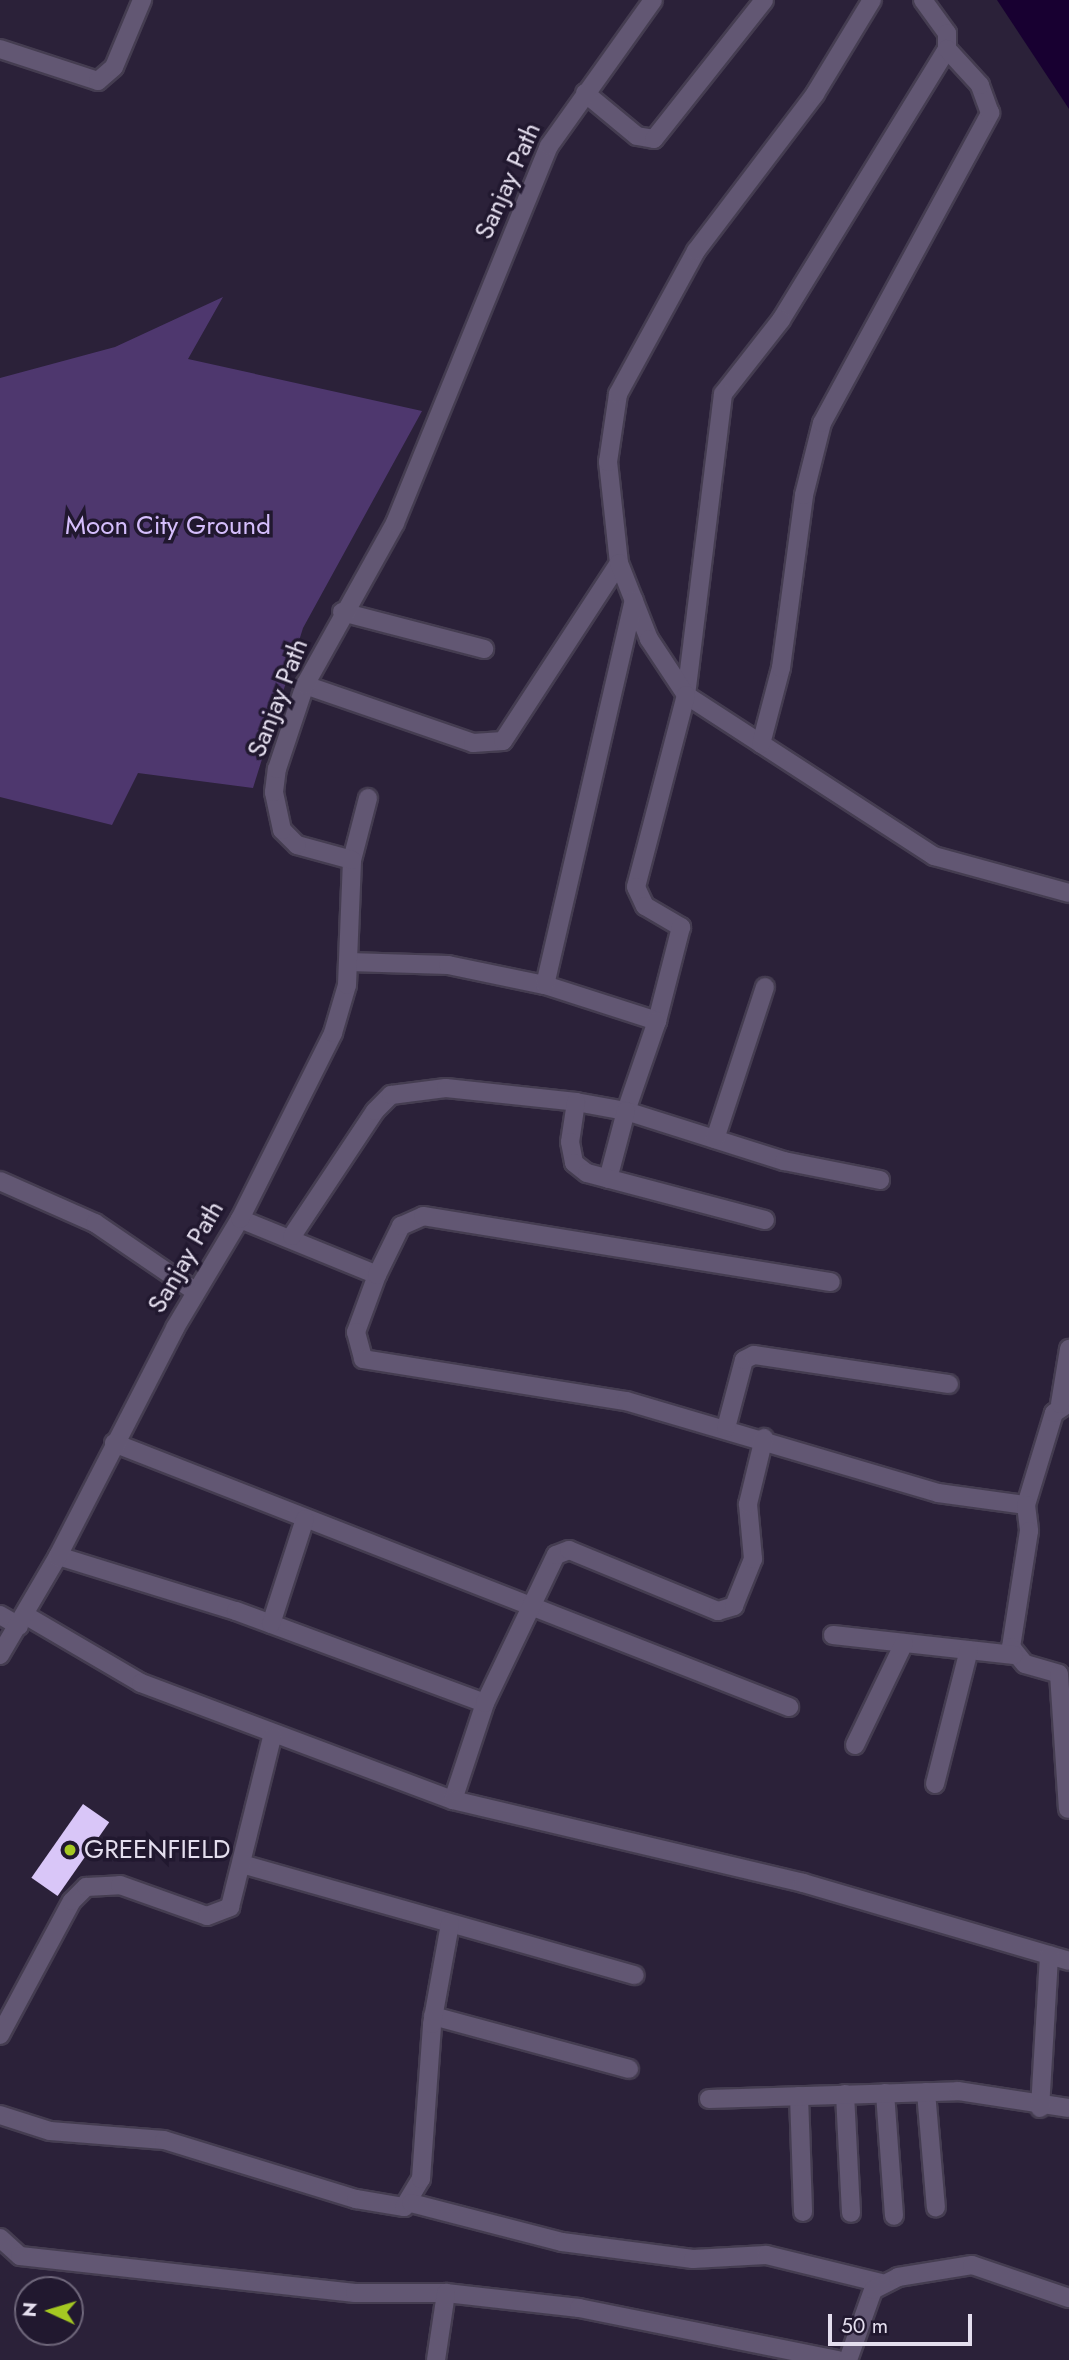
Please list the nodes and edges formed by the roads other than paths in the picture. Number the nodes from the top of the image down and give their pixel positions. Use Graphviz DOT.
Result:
graph roads {
  1 [pos="142,0"];
  2 [pos="653,0"];
  3 [pos="764,0"];
  4 [pos="873,0"];
  5 [pos="923,0"];
  6 [pos="0,49"];
  7 [pos="947,49"];
  8 [pos="585,93"];
  9 [pos="619,563"];
  10 [pos="634,600"];
  11 [pos="342,612"];
  12 [pos="484,649"];
  13 [pos="305,685"];
  14 [pos="686,695"];
  15 [pos="761,744"];
  16 [pos="368,798"];
  17 [pos="352,860"];
  18 [pos="1069,893"];
  19 [pos="349,962"];
  20 [pos="545,985"];
  21 [pos="765,987"];
  22 [pos="657,1021"];
  23 [pos="576,1102"];
  24 [pos="626,1111"];
  25 [pos="715,1139"];
  26 [pos="608,1179"];
  27 [pos="880,1180"];
  28 [pos="0,1181"];
  29 [pos="240,1219"];
  30 [pos="765,1220"];
  31 [pos="292,1236"];
  32 [pos="377,1275"];
  33 [pos="831,1282"];
  34 [pos="197,1292"];
  35 [pos="1069,1349"];
  36 [pos="949,1384"];
  37 [pos="1065,1404"];
  38 [pos="726,1428"];
  39 [pos="764,1438"];
  40 [pos="114,1443"];
  41 [pos="1026,1505"];
  42 [pos="305,1519"];
  43 [pos="58,1556"];
  44 [pos="528,1607"];
  45 [pos="0,1615"];
  46 [pos="22,1620"];
  47 [pos="271,1624"];
  48 [pos="833,1635"];
  49 [pos="904,1643"];
  50 [pos="969,1650"];
  51 [pos="0,1655"];
  52 [pos="1014,1655"];
  53 [pos="485,1703"];
  54 [pos="789,1707"];
  55 [pos="272,1737"];
  56 [pos="855,1745"];
  57 [pos="935,1784"];
  58 [pos="453,1800"];
  59 [pos="1068,1809"];
  60 [pos="242,1864"];
  61 [pos="450,1924"];
  62 [pos="1049,1955"];
  63 [pos="1069,1961"];
  64 [pos="635,1975"];
  65 [pos="433,2016"];
  66 [pos="0,2035"];
  67 [pos="629,2069"];
  68 [pos="926,2092"];
  69 [pos="885,2093"];
  70 [pos="845,2094"];
  71 [pos="799,2096"];
  72 [pos="709,2099"];
  73 [pos="1040,2108"];
  74 [pos="1069,2108"];
  75 [pos="0,2115"];
  76 [pos="411,2203"];
  77 [pos="936,2208"];
  78 [pos="803,2212"];
  79 [pos="851,2213"];
  80 [pos="894,2216"];
  81 [pos="0,2238"];
  82 [pos="881,2283"];
  83 [pos="446,2293"];
  84 [pos="1069,2298"];
  85 [pos="436,2360"];
  86 [pos="838,2360"];
  87 [pos="848,2360"];
  1 -- 6 [label="street"];
  2 -- 8 [label="street, Sanjay Path"];
  3 -- 8 [label="street"];
  4 -- 9 [label="street"];
  5 -- 7 [label="street"];
  7 -- 14 [label="street"];
  7 -- 15 [label="street"];
  8 -- 11 [label="street, Sanjay Path"];
  9 -- 10 [label="street"];
  9 -- 13 [label="street"];
  10 -- 14 [label="street"];
  10 -- 20 [label="street"];
  11 -- 12 [label="street"];
  11 -- 13 [label="street, Sanjay Path"];
  13 -- 17 [label="street, Sanjay Path"];
  14 -- 15 [label="street"];
  14 -- 22 [label="street"];
  15 -- 18 [label="street"];
  16 -- 17 [label="street"];
  17 -- 19 [label="street, Sanjay Path"];
  19 -- 20 [label="street"];
  19 -- 29 [label="street, Sanjay Path"];
  20 -- 22 [label="street"];
  21 -- 25 [label="street"];
  22 -- 24 [label="street"];
  23 -- 24 [label="street"];
  23 -- 26 [label="street"];
  23 -- 31 [label="street"];
  24 -- 25 [label="street"];
  24 -- 26 [label="street"];
  25 -- 27 [label="street"];
  26 -- 30 [label="street"];
  28 -- 34 [label="street"];
  29 -- 31 [label="street"];
  29 -- 34 [label="street, Sanjay Path"];
  31 -- 32 [label="street"];
  32 -- 33 [label="street"];
  32 -- 38 [label="street"];
  34 -- 40 [label="street, Sanjay Path"];
  35 -- 37 [label="street"];
  36 -- 38 [label="street"];
  37 -- 41 [label="street"];
  38 -- 39 [label="street"];
  39 -- 41 [label="street"];
  39 -- 44 [label="street"];
  40 -- 42 [label="street"];
  40 -- 43 [label="street, Sanjay Path"];
  41 -- 52 [label="street"];
  42 -- 44 [label="street"];
  42 -- 47 [label="street"];
  43 -- 46 [label="street, Sanjay Path"];
  43 -- 47 [label="street"];
  44 -- 53 [label="street"];
  44 -- 54 [label="street"];
  45 -- 46 [label="street"];
  46 -- 51 [label="street, Sanjay Path"];
  46 -- 55 [label="street"];
  47 -- 53 [label="street"];
  48 -- 49 [label="street"];
  49 -- 50 [label="street"];
  49 -- 56 [label="street"];
  50 -- 52 [label="street"];
  50 -- 57 [label="street"];
  52 -- 59 [label="street"];
  53 -- 58 [label="street"];
  55 -- 58 [label="street"];
  55 -- 60 [label="street"];
  58 -- 62 [label="street"];
  60 -- 61 [label="street"];
  60 -- 66 [label="street"];
  61 -- 64 [label="street"];
  61 -- 65 [label="street"];
  62 -- 63 [label="street"];
  62 -- 73 [label="street"];
  65 -- 67 [label="street"];
  65 -- 76 [label="street"];
  68 -- 69 [label="street"];
  68 -- 73 [label="street"];
  68 -- 77 [label="street"];
  69 -- 70 [label="street"];
  69 -- 80 [label="street"];
  70 -- 71 [label="street"];
  70 -- 79 [label="street"];
  71 -- 72 [label="street"];
  71 -- 78 [label="street"];
  73 -- 74 [label="street"];
  75 -- 76 [label="street"];
  76 -- 82 [label="street"];
  81 -- 83 [label="street"];
  82 -- 84 [label="street"];
  82 -- 87 [label="street"];
  83 -- 85 [label="street"];
  83 -- 86 [label="street"];
}
